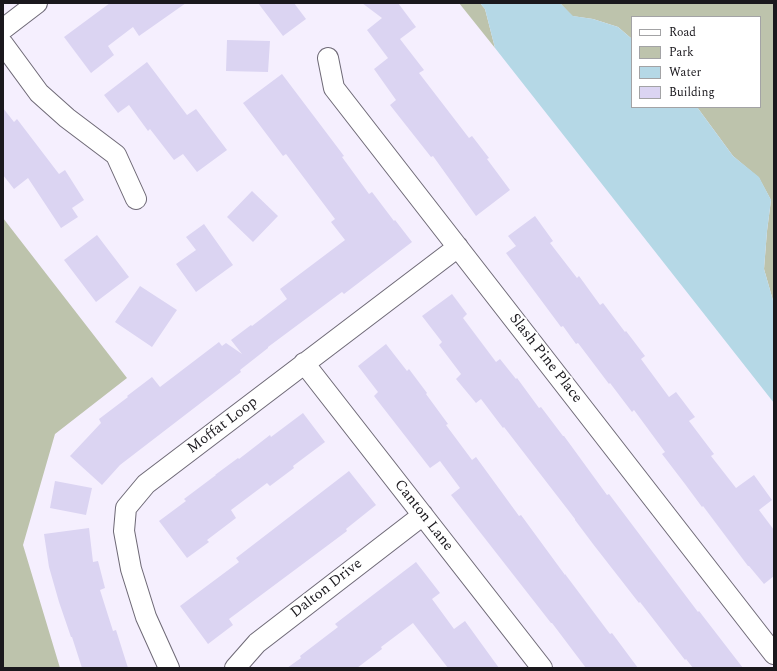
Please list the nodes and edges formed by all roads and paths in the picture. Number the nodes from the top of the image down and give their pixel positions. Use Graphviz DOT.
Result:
graph roads {
  1 [pos="37,3"];
  2 [pos="3,30"];
  3 [pos="3,44"];
  4 [pos="328,58"];
  5 [pos="136,199"];
  6 [pos="458,247"];
  7 [pos="304,364"];
  8 [pos="423,515"];
  9 [pos="774,654"];
  10 [pos="169,668"];
  11 [pos="235,668"];
  12 [pos="542,668"];
  1 -- 2 [label="street"];
  3 -- 5 [label="street"];
  4 -- 6 [label="street, Slash Pine Place"];
  6 -- 7 [label="street, Moffat Loop"];
  6 -- 9 [label="street, Slash Pine Place"];
  7 -- 8 [label="street, Canton Lane"];
  7 -- 10 [label="street, Moffat Loop"];
  8 -- 11 [label="street, Dalton Drive"];
  8 -- 12 [label="street, Canton Lane"];
}
